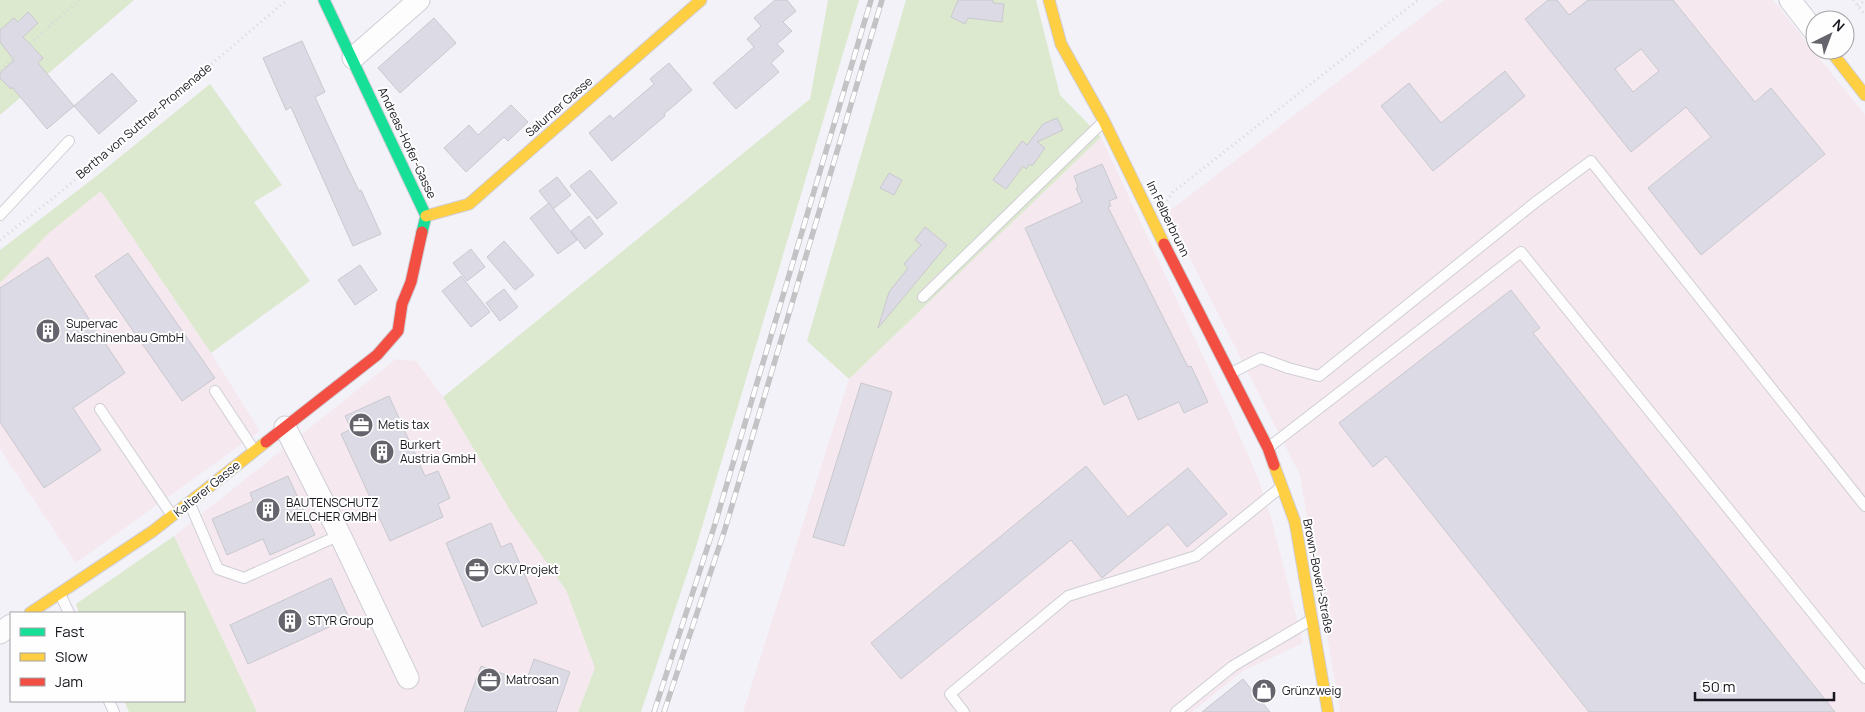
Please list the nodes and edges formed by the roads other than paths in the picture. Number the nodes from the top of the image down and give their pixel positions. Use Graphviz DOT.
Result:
graph roads {
  1 [pos="324,0"];
  2 [pos="419,0"];
  3 [pos="701,0"];
  4 [pos="1049,0"];
  5 [pos="1790,0"];
  6 [pos="1805,19"];
  7 [pos="353,58"];
  8 [pos="1838,60"];
  9 [pos="1865,95"];
  10 [pos="1104,121"];
  11 [pos="70,141"];
  12 [pos="0,214"];
  13 [pos="426,216"];
  14 [pos="923,297"];
  15 [pos="377,355"];
  16 [pos="1230,374"];
  17 [pos="215,391"];
  18 [pos="100,409"];
  19 [pos="285,427"];
  20 [pos="1268,448"];
  21 [pos="254,451"];
  22 [pos="1283,486"];
  23 [pos="189,503"];
  24 [pos="1865,506"];
  25 [pos="172,516"];
  26 [pos="340,535"];
  27 [pos="60,594"];
  28 [pos="32,612"];
  29 [pos="69,612"];
  30 [pos="1312,619"];
  31 [pos="408,678"];
  32 [pos="1865,678"];
  33 [pos="964,712"];
  34 [pos="1176,712"];
  35 [pos="1328,712"];
  1 -- 7 [label="street, Andreas-Hofer-Gasse"];
  2 -- 7 [label="street"];
  3 -- 13 [label="street, Salurner Gasse"];
  4 -- 10 [label="street, Im Felberbrunn"];
  5 -- 6 [label="street"];
  7 -- 13 [label="street, Andreas-Hofer-Gasse"];
  8 -- 9 [label="street"];
  10 -- 14 [label="lane"];
  10 -- 16 [label="street, Im Felberbrunn"];
  11 -- 12 [label="lane"];
  13 -- 15 [label="street, Andreas-Hofer-Gasse"];
  15 -- 19 [label="street, Kalterer Gasse"];
  16 -- 20 [label="street, Im Felberbrunn"];
  16 -- 24 [label="lane"];
  17 -- 21 [label="lane"];
  18 -- 25 [label="lane"];
  19 -- 21 [label="street, Kalterer Gasse"];
  19 -- 26 [label="street"];
  20 -- 22 [label="street, Brown-Boveri-Straße"];
  20 -- 32 [label="lane"];
  21 -- 23 [label="street, Kalterer Gasse"];
  22 -- 30 [label="street, Brown-Boveri-Straße"];
  22 -- 33 [label="lane"];
  23 -- 25 [label="street, Kalterer Gasse"];
  23 -- 26 [label="lane"];
  25 -- 27 [label="street, Kalterer Gasse"];
  26 -- 31 [label="street"];
  27 -- 28 [label="street, Kalterer Gasse"];
  27 -- 29 [label="lane"];
  30 -- 34 [label="lane"];
  30 -- 35 [label="street, Brown-Boveri-Straße"];
}
